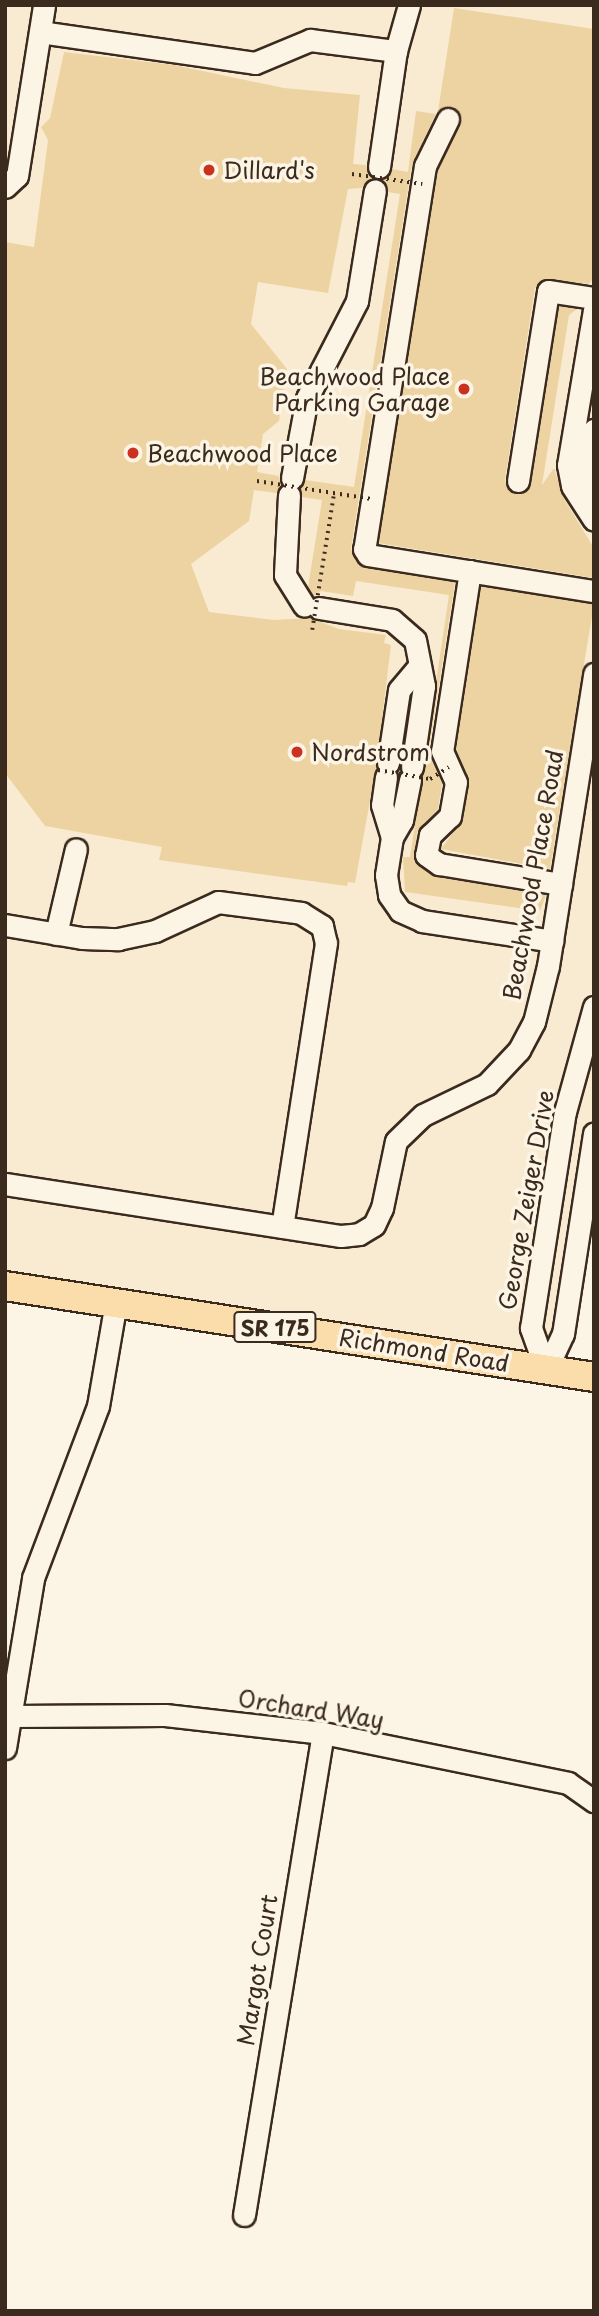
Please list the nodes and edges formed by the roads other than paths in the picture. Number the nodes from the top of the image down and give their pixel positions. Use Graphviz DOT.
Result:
graph roads {
  1 [pos="44,5"];
  2 [pos="409,5"];
  3 [pos="40,32"];
  4 [pos="396,51"];
  5 [pos="448,119"];
  6 [pos="379,167"];
  7 [pos="5,187"];
  8 [pos="375,190"];
  9 [pos="594,298"];
  10 [pos="594,310"];
  11 [pos="589,380"];
  12 [pos="594,429"];
  13 [pos="518,481"];
  14 [pos="592,518"];
  15 [pos="470,571"];
  16 [pos="594,591"];
  17 [pos="419,666"];
  18 [pos="594,674"];
  19 [pos="391,837"];
  20 [pos="76,849"];
  21 [pos="561,884"];
  22 [pos="5,925"];
  23 [pos="56,934"];
  24 [pos="552,941"];
  25 [pos="594,1007"];
  26 [pos="594,1133"];
  27 [pos="5,1184"];
  28 [pos="282,1227"];
  29 [pos="5,1286"];
  30 [pos="116,1303"];
  31 [pos="546,1370"];
  32 [pos="594,1377"];
  33 [pos="11,1716"];
  34 [pos="323,1733"];
  35 [pos="5,1748"];
  36 [pos="594,1801"];
  37 [pos="244,2215"];
  1 -- 3 [label="street"];
  2 -- 4 [label="street"];
  3 -- 4 [label="street"];
  3 -- 7 [label="street"];
  4 -- 6 [label="street"];
  5 -- 15 [label="street"];
  8 -- 17 [label="street"];
  9 -- 13 [label="street"];
  10 -- 11 [label="street"];
  11 -- 14 [label="street"];
  12 -- 14 [label="street"];
  15 -- 16 [label="street"];
  15 -- 21 [label="street"];
  17 -- 19 [label="street"];
  17 -- 19 [label="street"];
  18 -- 21 [label="street, Beachwood Place Road"];
  19 -- 24 [label="street"];
  20 -- 23 [label="street"];
  21 -- 24 [label="street, Beachwood Place Road"];
  22 -- 23 [label="street"];
  23 -- 28 [label="street"];
  24 -- 28 [label="street, Beachwood Place Road"];
  25 -- 31 [label="street, George Zeiger Drive"];
  26 -- 31 [label="street"];
  27 -- 28 [label="street, Beachwood Place Road"];
  29 -- 30 [label="main road, Richmond Road / SR 175"];
  30 -- 31 [label="main road, Richmond Road / SR 175"];
  30 -- 33 [label="street"];
  31 -- 32 [label="main road, Richmond Road / SR 175"];
  33 -- 34 [label="street, Orchard Way"];
  33 -- 35 [label="street"];
  34 -- 36 [label="street, Orchard Way"];
  34 -- 37 [label="street, Margot Court"];
}
